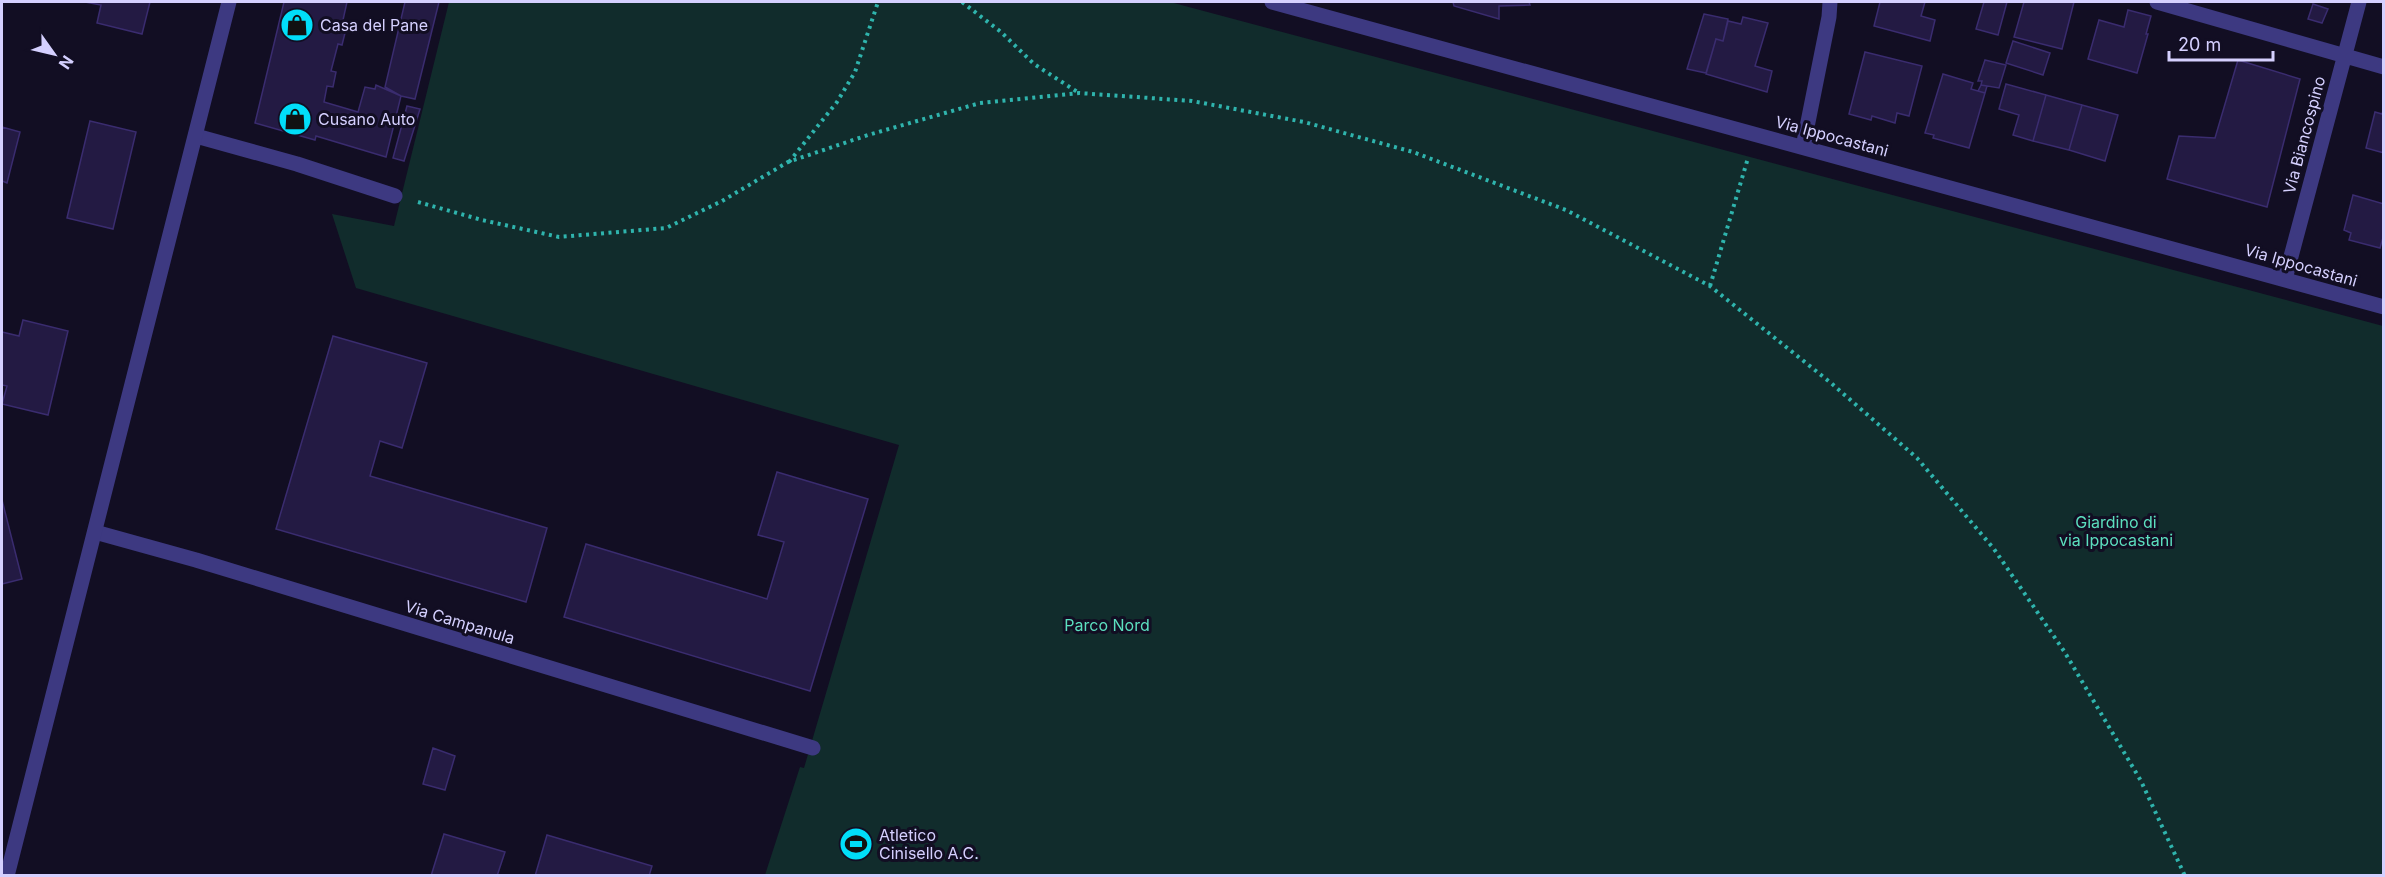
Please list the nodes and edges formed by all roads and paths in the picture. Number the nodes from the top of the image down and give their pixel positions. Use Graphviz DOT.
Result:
graph roads {
  1 [pos="229,2"];
  2 [pos="878,2"];
  3 [pos="962,2"];
  4 [pos="1272,2"];
  5 [pos="1830,2"];
  6 [pos="2157,2"];
  7 [pos="2359,2"];
  8 [pos="2344,56"];
  9 [pos="2384,68"];
  10 [pos="1079,93"];
  11 [pos="1755,134"];
  12 [pos="196,136"];
  13 [pos="1803,147"];
  14 [pos="788,162"];
  15 [pos="394,195"];
  16 [pos="2284,279"];
  17 [pos="1710,286"];
  18 [pos="2384,307"];
  19 [pos="95,532"];
  20 [pos="813,748"];
  21 [pos="8,876"];
  22 [pos="2185,876"];
  1 -- 12 [label="street"];
  2 -- 14 [label="path"];
  3 -- 10 [label="path"];
  4 -- 11 [label="street, Via Ippocastani"];
  5 -- 13 [label="street"];
  6 -- 8 [label="street"];
  7 -- 8 [label="street, Via Biancospino"];
  8 -- 9 [label="street"];
  8 -- 16 [label="street, Via Biancospino"];
  10 -- 14 [label="path"];
  10 -- 17 [label="path"];
  11 -- 13 [label="street, Via Ippocastani"];
  11 -- 17 [label="path"];
  12 -- 15 [label="street"];
  12 -- 19 [label="street"];
  13 -- 16 [label="street, Via Ippocastani"];
  14 -- 15 [label="path"];
  16 -- 18 [label="street, Via Ippocastani"];
  17 -- 22 [label="path"];
  19 -- 20 [label="street, Via Campanula"];
  19 -- 21 [label="street"];
}
